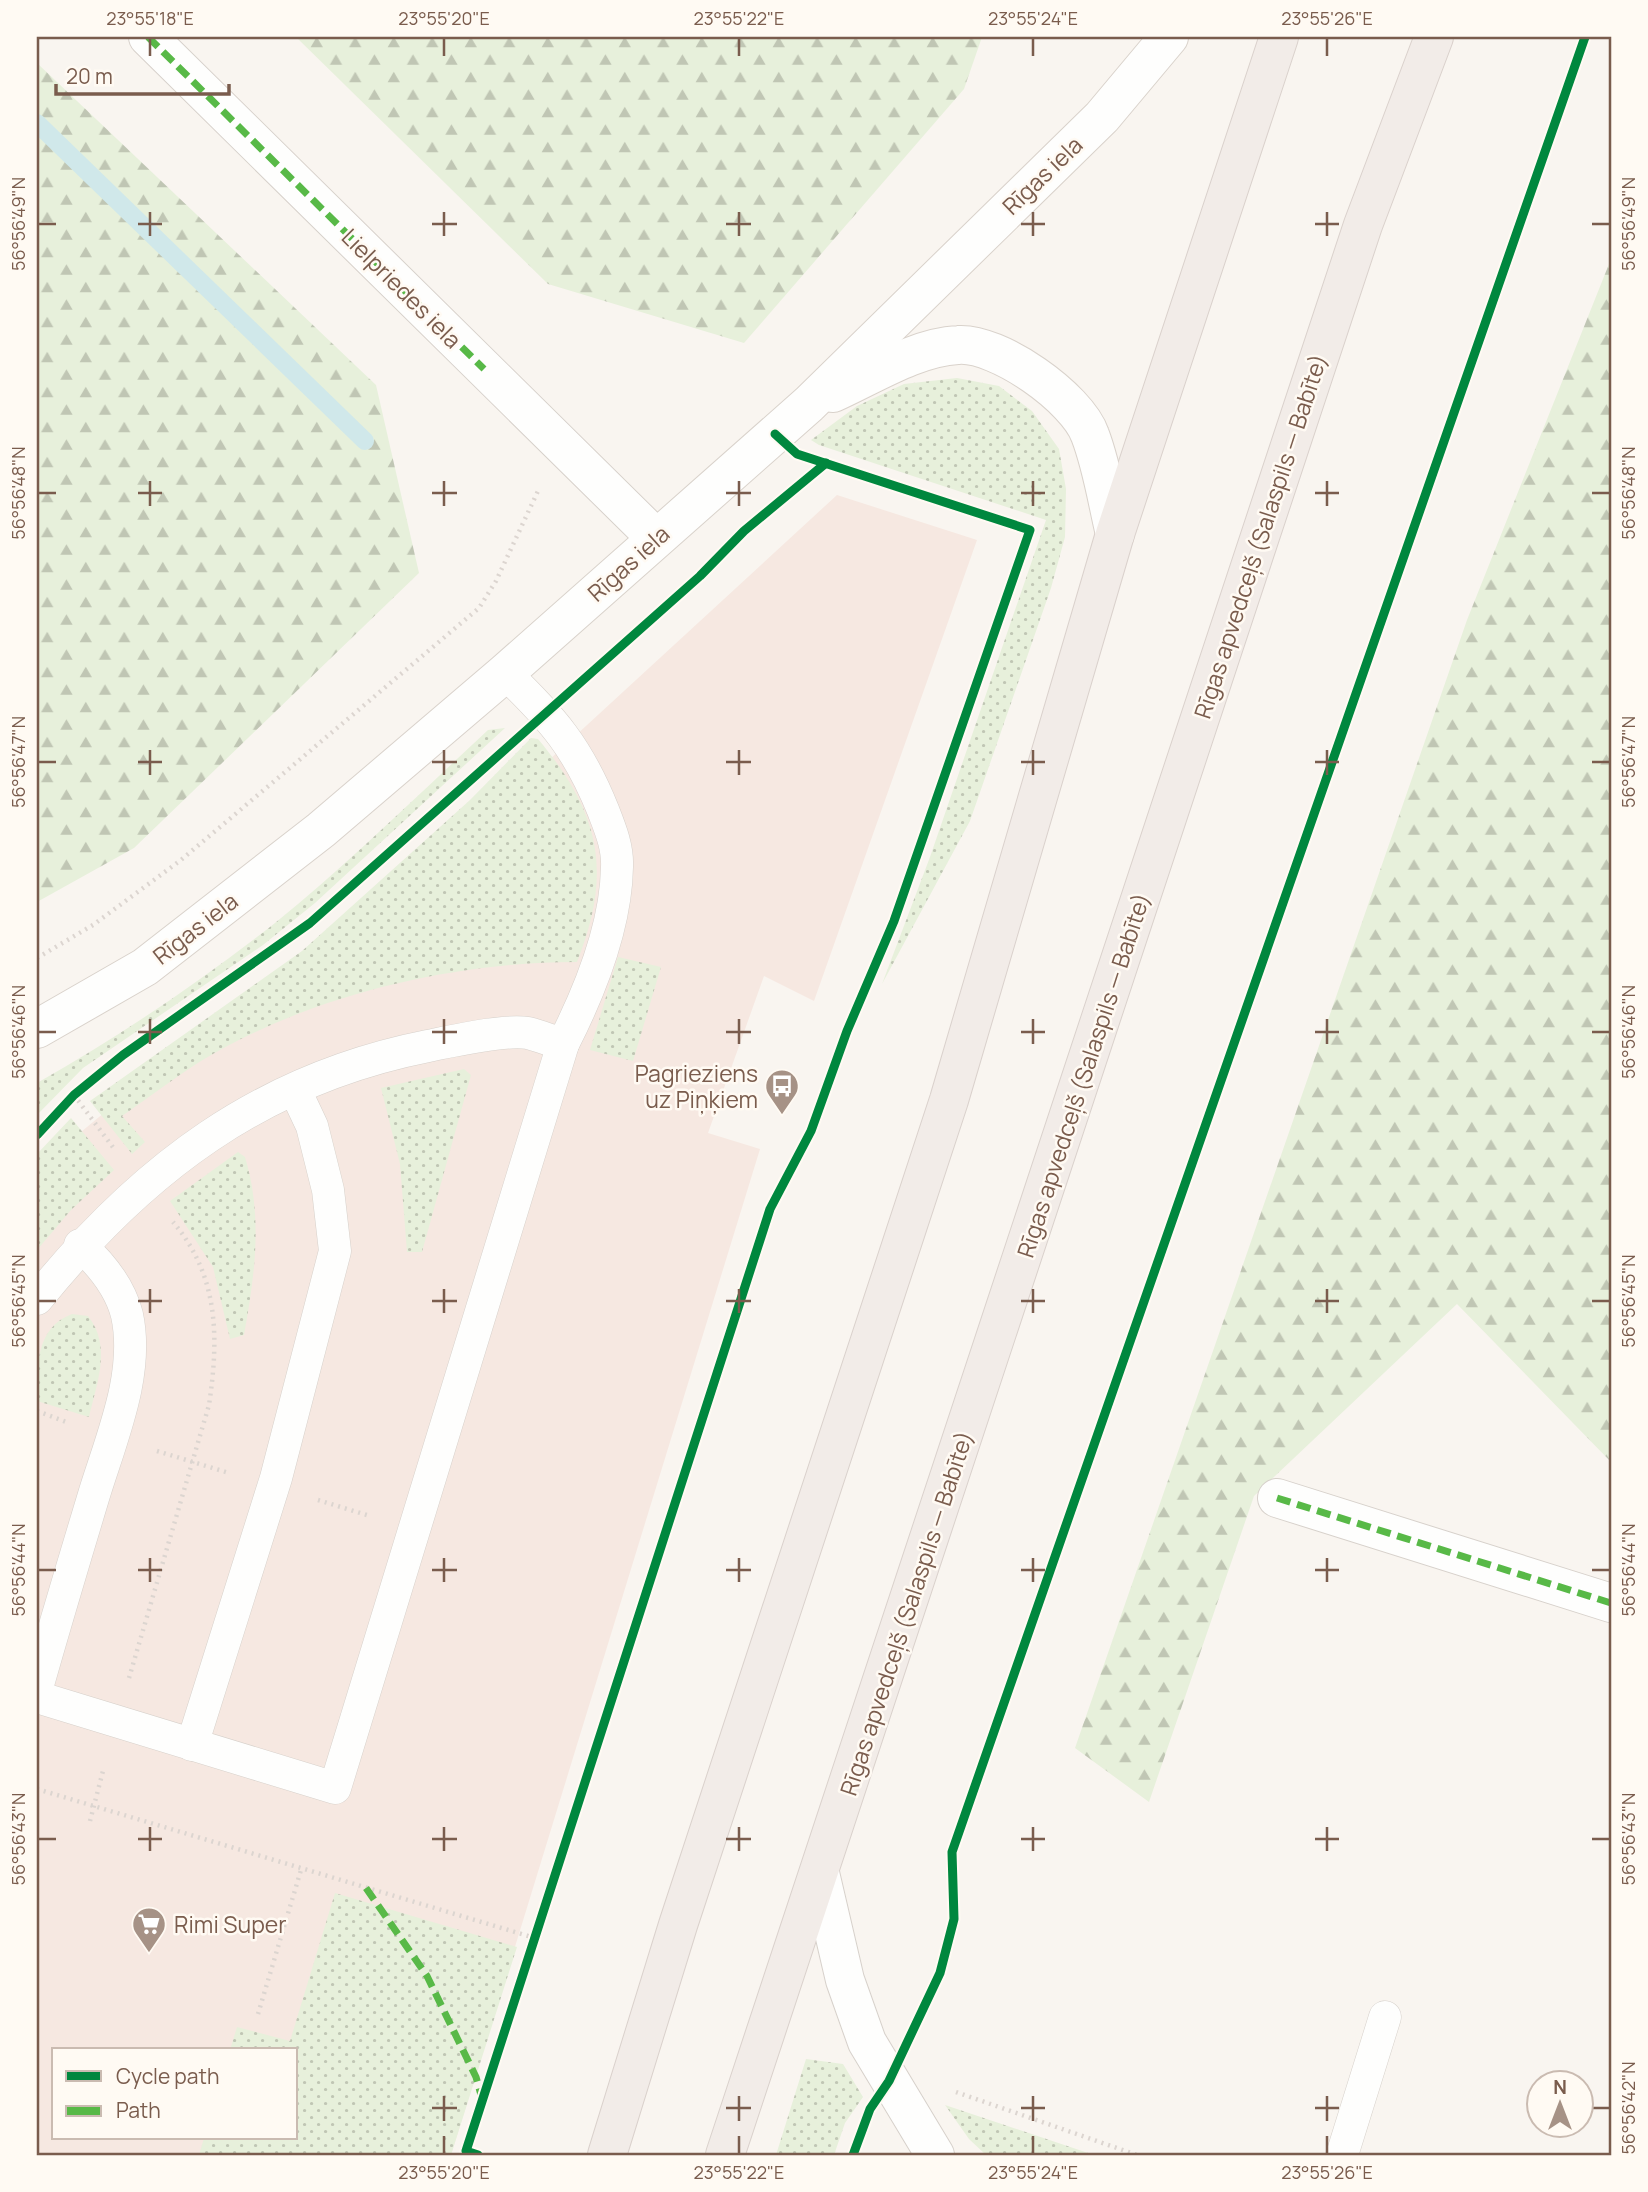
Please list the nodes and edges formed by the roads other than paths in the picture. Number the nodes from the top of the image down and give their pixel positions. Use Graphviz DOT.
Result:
graph roads {
  1 [pos="148,37"];
  2 [pos="1169,37"];
  3 [pos="1279,37"];
  4 [pos="1434,37"];
  5 [pos="808,404"];
  6 [pos="1115,534"];
  7 [pos="656,538"];
  8 [pos="505,673"];
  9 [pos="37,1028"];
  10 [pos="563,1044"];
  11 [pos="295,1090"];
  12 [pos="80,1245"];
  13 [pos="37,1299"];
  14 [pos="1277,1498"];
  15 [pos="1611,1603"];
  16 [pos="37,1688"];
  17 [pos="37,1697"];
  18 [pos="192,1745"];
  19 [pos="820,1873"];
  20 [pos="1385,2017"];
  21 [pos="937,2154"];
  22 [pos="607,2155"];
  23 [pos="725,2155"];
  24 [pos="1342,2155"];
  1 -- 7 [label="main road, Lielpriedes iela"];
  2 -- 5 [label="main road, Rīgas iela"];
  3 -- 6 [label="highway"];
  4 -- 19 [label="highway, Rīgas apvedceļš (Salaspils — Babīte)"];
  5 -- 6 [label="main road"];
  5 -- 7 [label="main road, Rīgas iela"];
  6 -- 22 [label="highway"];
  7 -- 8 [label="main road, Rīgas iela"];
  8 -- 9 [label="main road, Rīgas iela"];
  8 -- 10 [label="lane"];
  10 -- 11 [label="lane"];
  10 -- 18 [label="lane"];
  11 -- 12 [label="lane"];
  11 -- 18 [label="lane"];
  12 -- 13 [label="lane"];
  12 -- 16 [label="lane"];
  14 -- 15 [label="main road"];
  17 -- 18 [label="lane"];
  19 -- 21 [label="main road"];
  19 -- 23 [label="highway, Rīgas apvedceļš (Salaspils — Babīte)"];
  20 -- 24 [label="lane"];
}
